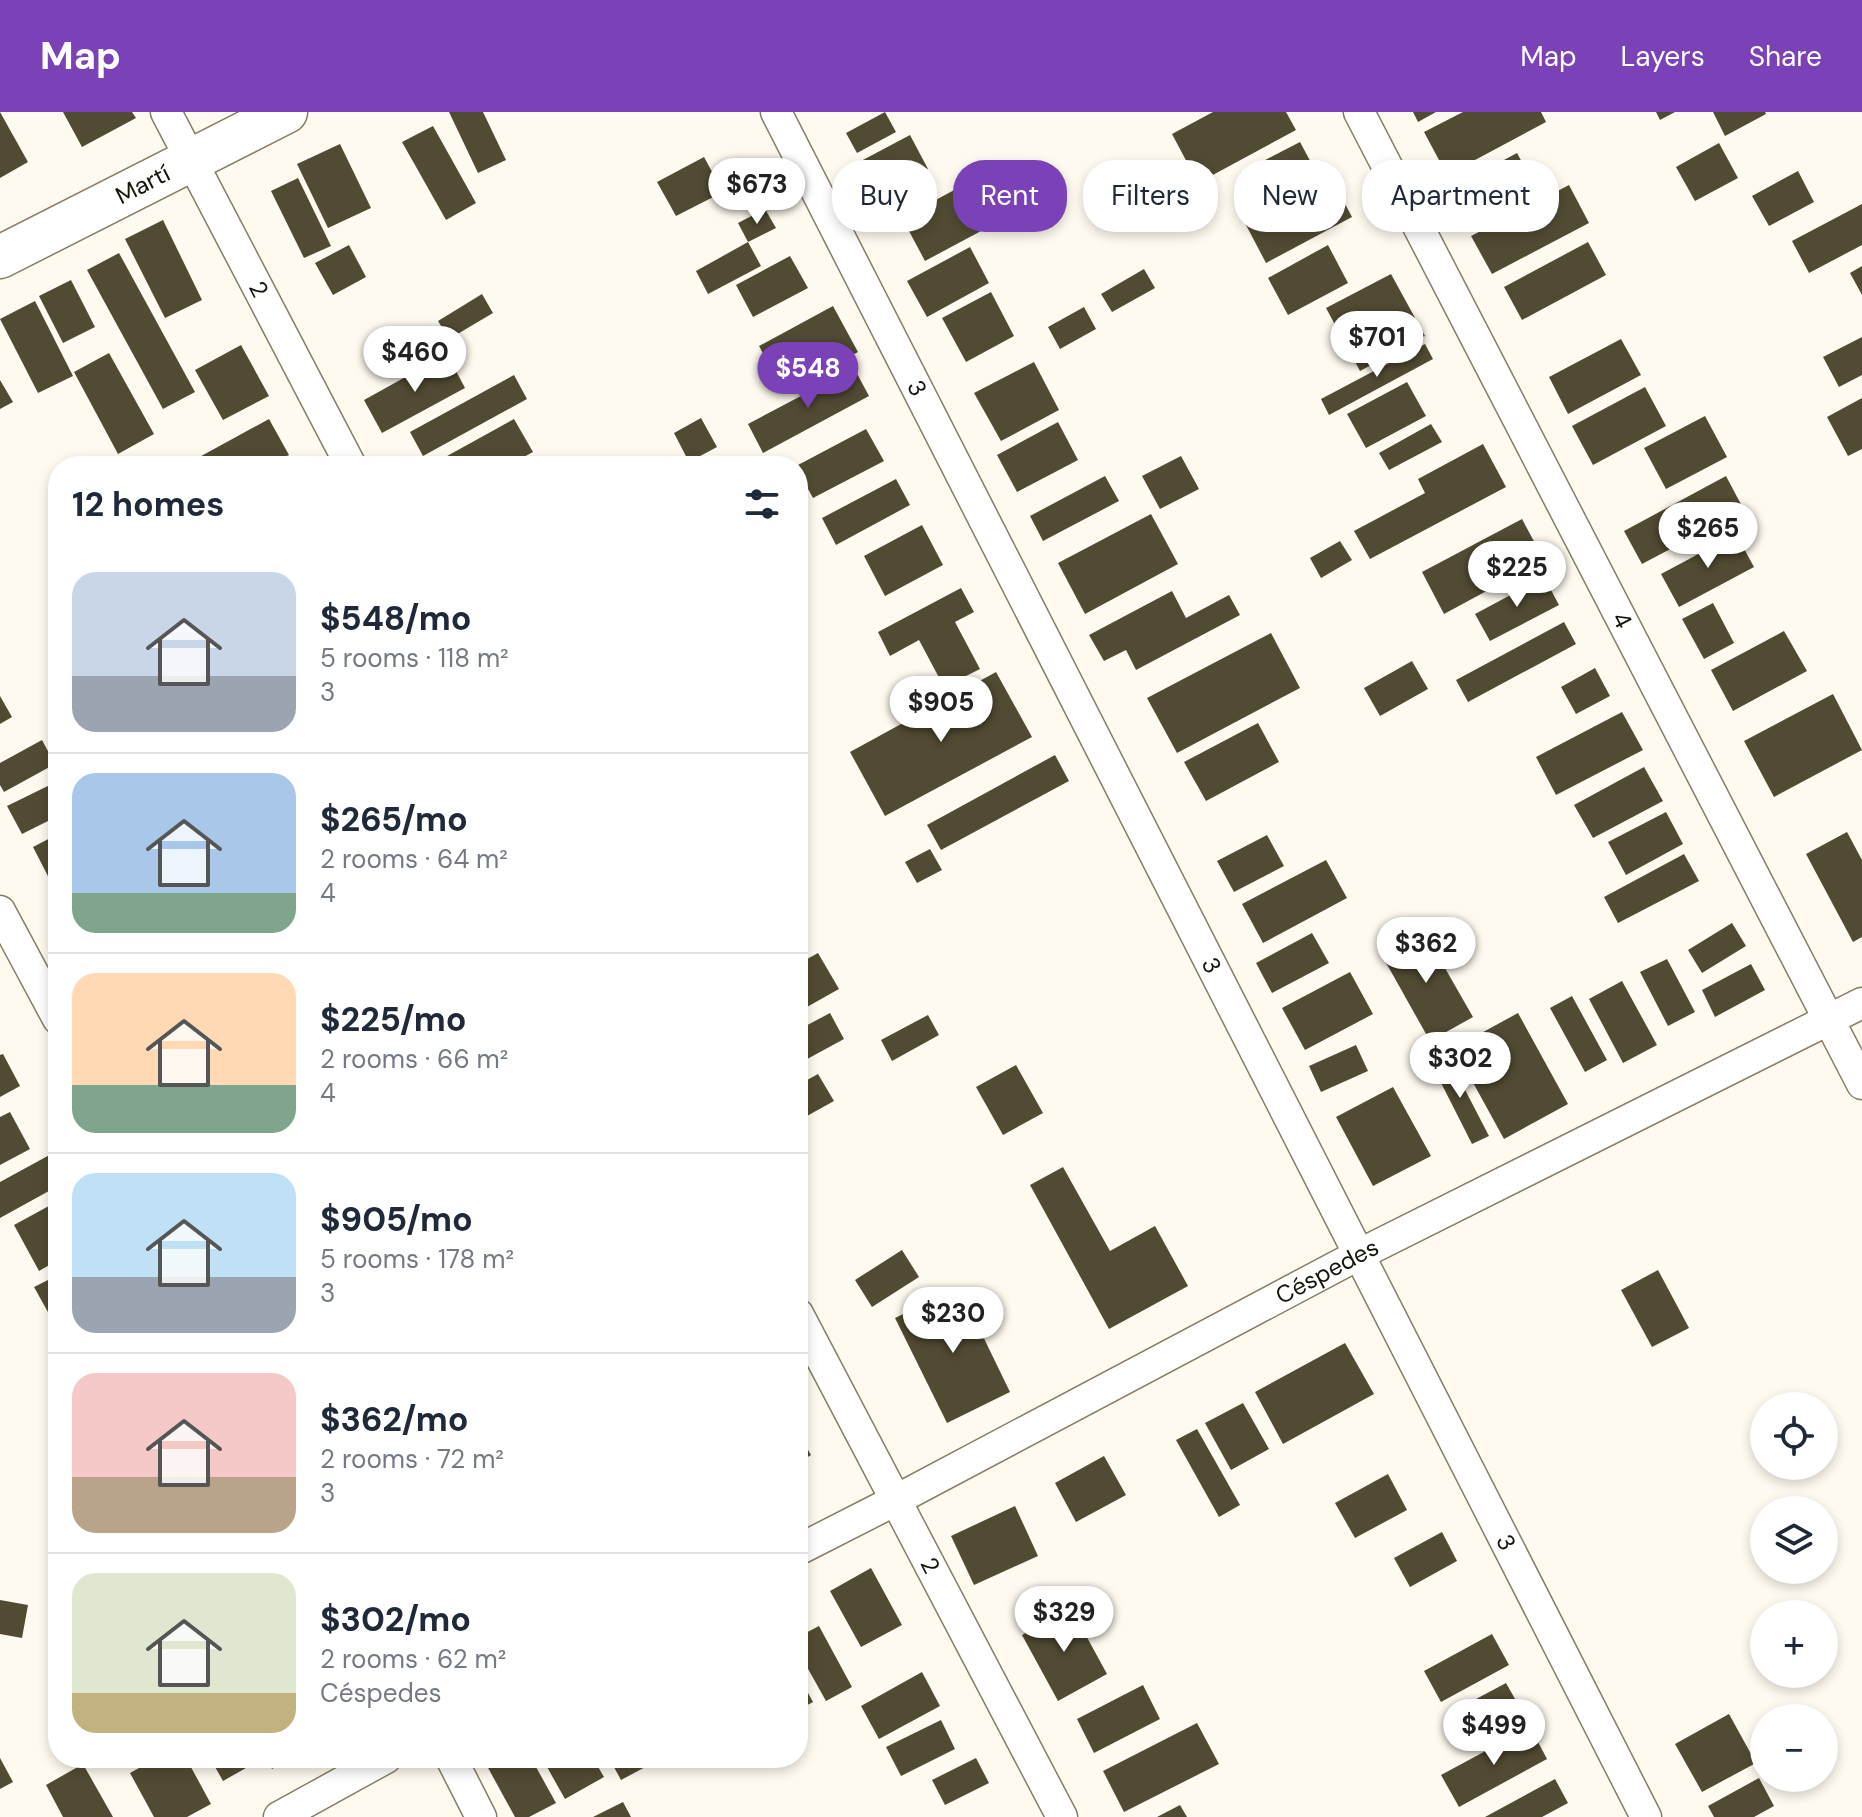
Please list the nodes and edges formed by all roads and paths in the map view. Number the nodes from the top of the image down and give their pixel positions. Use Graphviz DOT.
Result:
graph roads {
  1 [pos="166,112"];
  2 [pos="286,112"];
  3 [pos="776,112"];
  4 [pos="1359,112"];
  5 [pos="190,161"];
  6 [pos="0,257"];
  7 [pos="346,456"];
  8 [pos="0,911"];
  9 [pos="48,1000"];
  10 [pos="1862,1003"];
  11 [pos="1829,1021"];
  12 [pos="1862,1084"];
  13 [pos="1358,1255"];
  14 [pos="808,1333"];
  15 [pos="896,1500"];
  16 [pos="808,1545"];
  17 [pos="368,1768"];
  18 [pos="456,1768"];
  19 [pos="279,1817"];
  20 [pos="481,1817"];
  21 [pos="1062,1817"];
  22 [pos="1646,1817"];
  1 -- 5 [label="street, 2"];
  2 -- 5 [label="street, Martí"];
  3 -- 13 [label="street, 3"];
  4 -- 11 [label="street, 4"];
  5 -- 6 [label="street, Martí"];
  5 -- 7 [label="street, 2"];
  8 -- 9 [label="street"];
  10 -- 11 [label="street, Céspedes"];
  11 -- 12 [label="street, 4"];
  11 -- 13 [label="street, Céspedes"];
  13 -- 15 [label="street, Céspedes"];
  13 -- 22 [label="street, 3"];
  14 -- 15 [label="street, 2"];
  15 -- 16 [label="street, Céspedes"];
  15 -- 21 [label="street, 2"];
  17 -- 19 [label="street"];
  18 -- 20 [label="street"];
}
